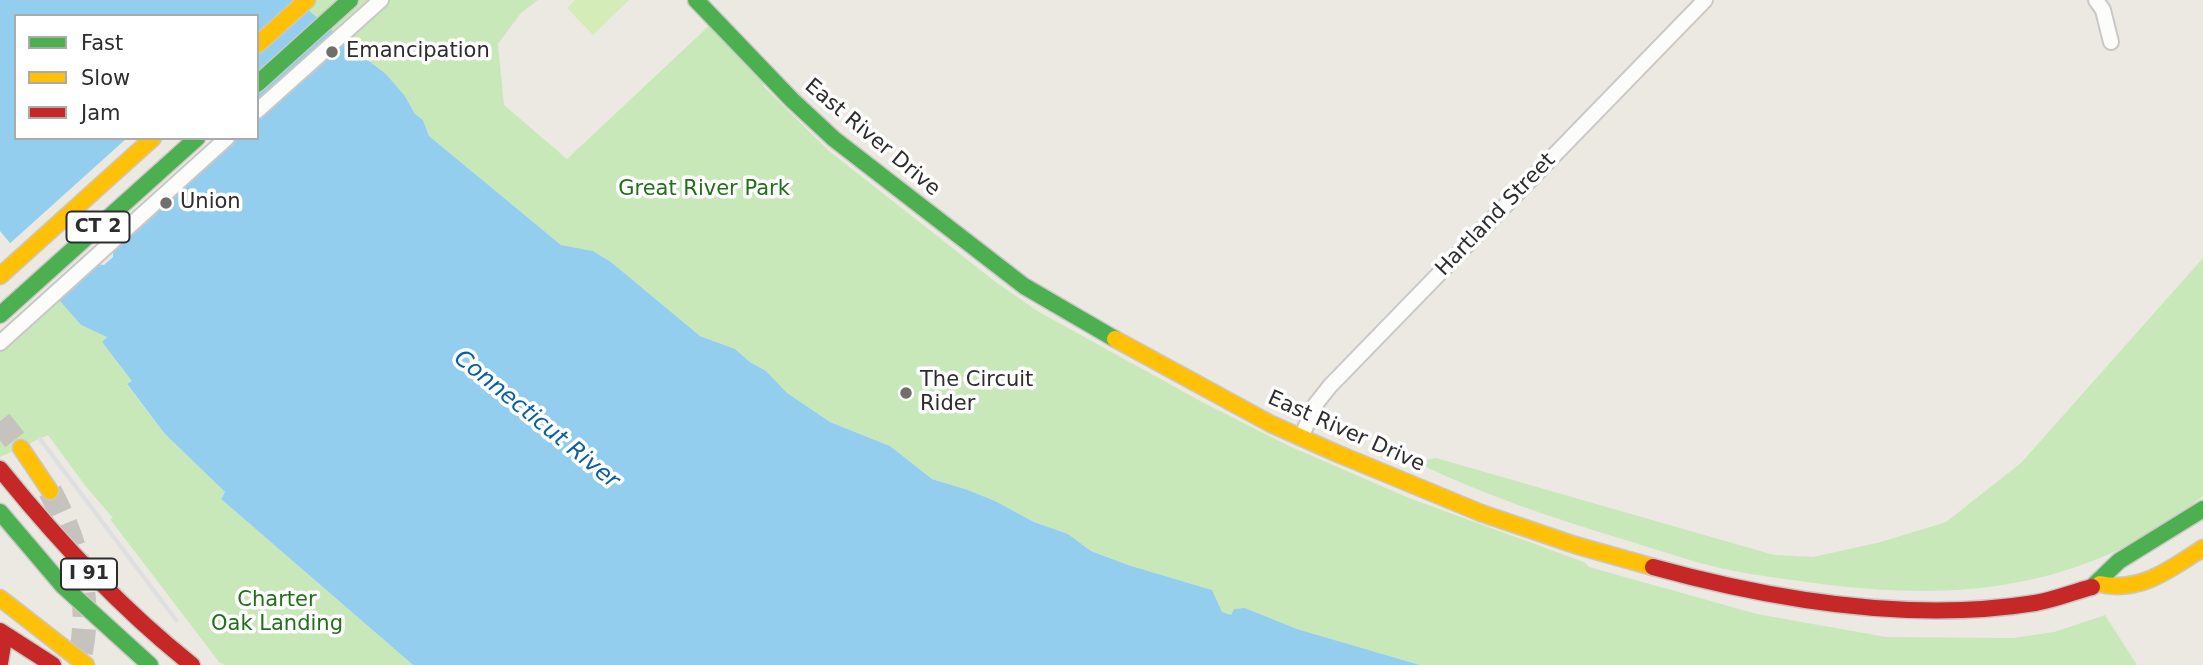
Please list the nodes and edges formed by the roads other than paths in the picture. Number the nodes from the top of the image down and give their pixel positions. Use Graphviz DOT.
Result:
graph roads {
  1 [pos="307,0"];
  2 [pos="350,0"];
  3 [pos="381,0"];
  4 [pos="696,0"];
  5 [pos="1705,0"];
  6 [pos="2096,0"];
  7 [pos="2110,42"];
  8 [pos="259,43"];
  9 [pos="259,82"];
  10 [pos="259,109"];
  11 [pos="151,140"];
  12 [pos="195,140"];
  13 [pos="226,140"];
  14 [pos="0,276"];
  15 [pos="0,316"];
  16 [pos="0,343"];
  17 [pos="1301,439"];
  18 [pos="20,448"];
  19 [pos="0,469"];
  20 [pos="50,491"];
  21 [pos="2203,509"];
  22 [pos="0,512"];
  23 [pos="0,530"];
  24 [pos="2203,548"];
  25 [pos="2100,584"];
  26 [pos="0,598"];
  27 [pos="77,600"];
  28 [pos="2,638"];
  29 [pos="0,663"];
  30 [pos="53,665"];
  31 [pos="86,665"];
  32 [pos="150,665"];
  33 [pos="192,665"];
  1 -- 8 [label="main road"];
  2 -- 9 [label="main road"];
  3 -- 10 [label="street"];
  4 -- 17 [label="main road, East River Drive"];
  5 -- 17 [label="street, Hartland Street"];
  6 -- 7 [label="street"];
  11 -- 14 [label="main road, CT 2"];
  12 -- 15 [label="main road, CT 2"];
  13 -- 16 [label="street"];
  17 -- 25 [label="main road, East River Drive"];
  18 -- 20 [label="main road"];
  19 -- 33 [label="main road, I 91"];
  21 -- 25 [label="main road, East River Drive"];
  22 -- 27 [label="main road"];
  23 -- 27 [label="main road"];
  24 -- 25 [label="main road, East River Drive"];
  26 -- 31 [label="main road"];
  27 -- 32 [label="main road"];
  28 -- 29 [label="main road"];
  28 -- 30 [label="main road"];
}
